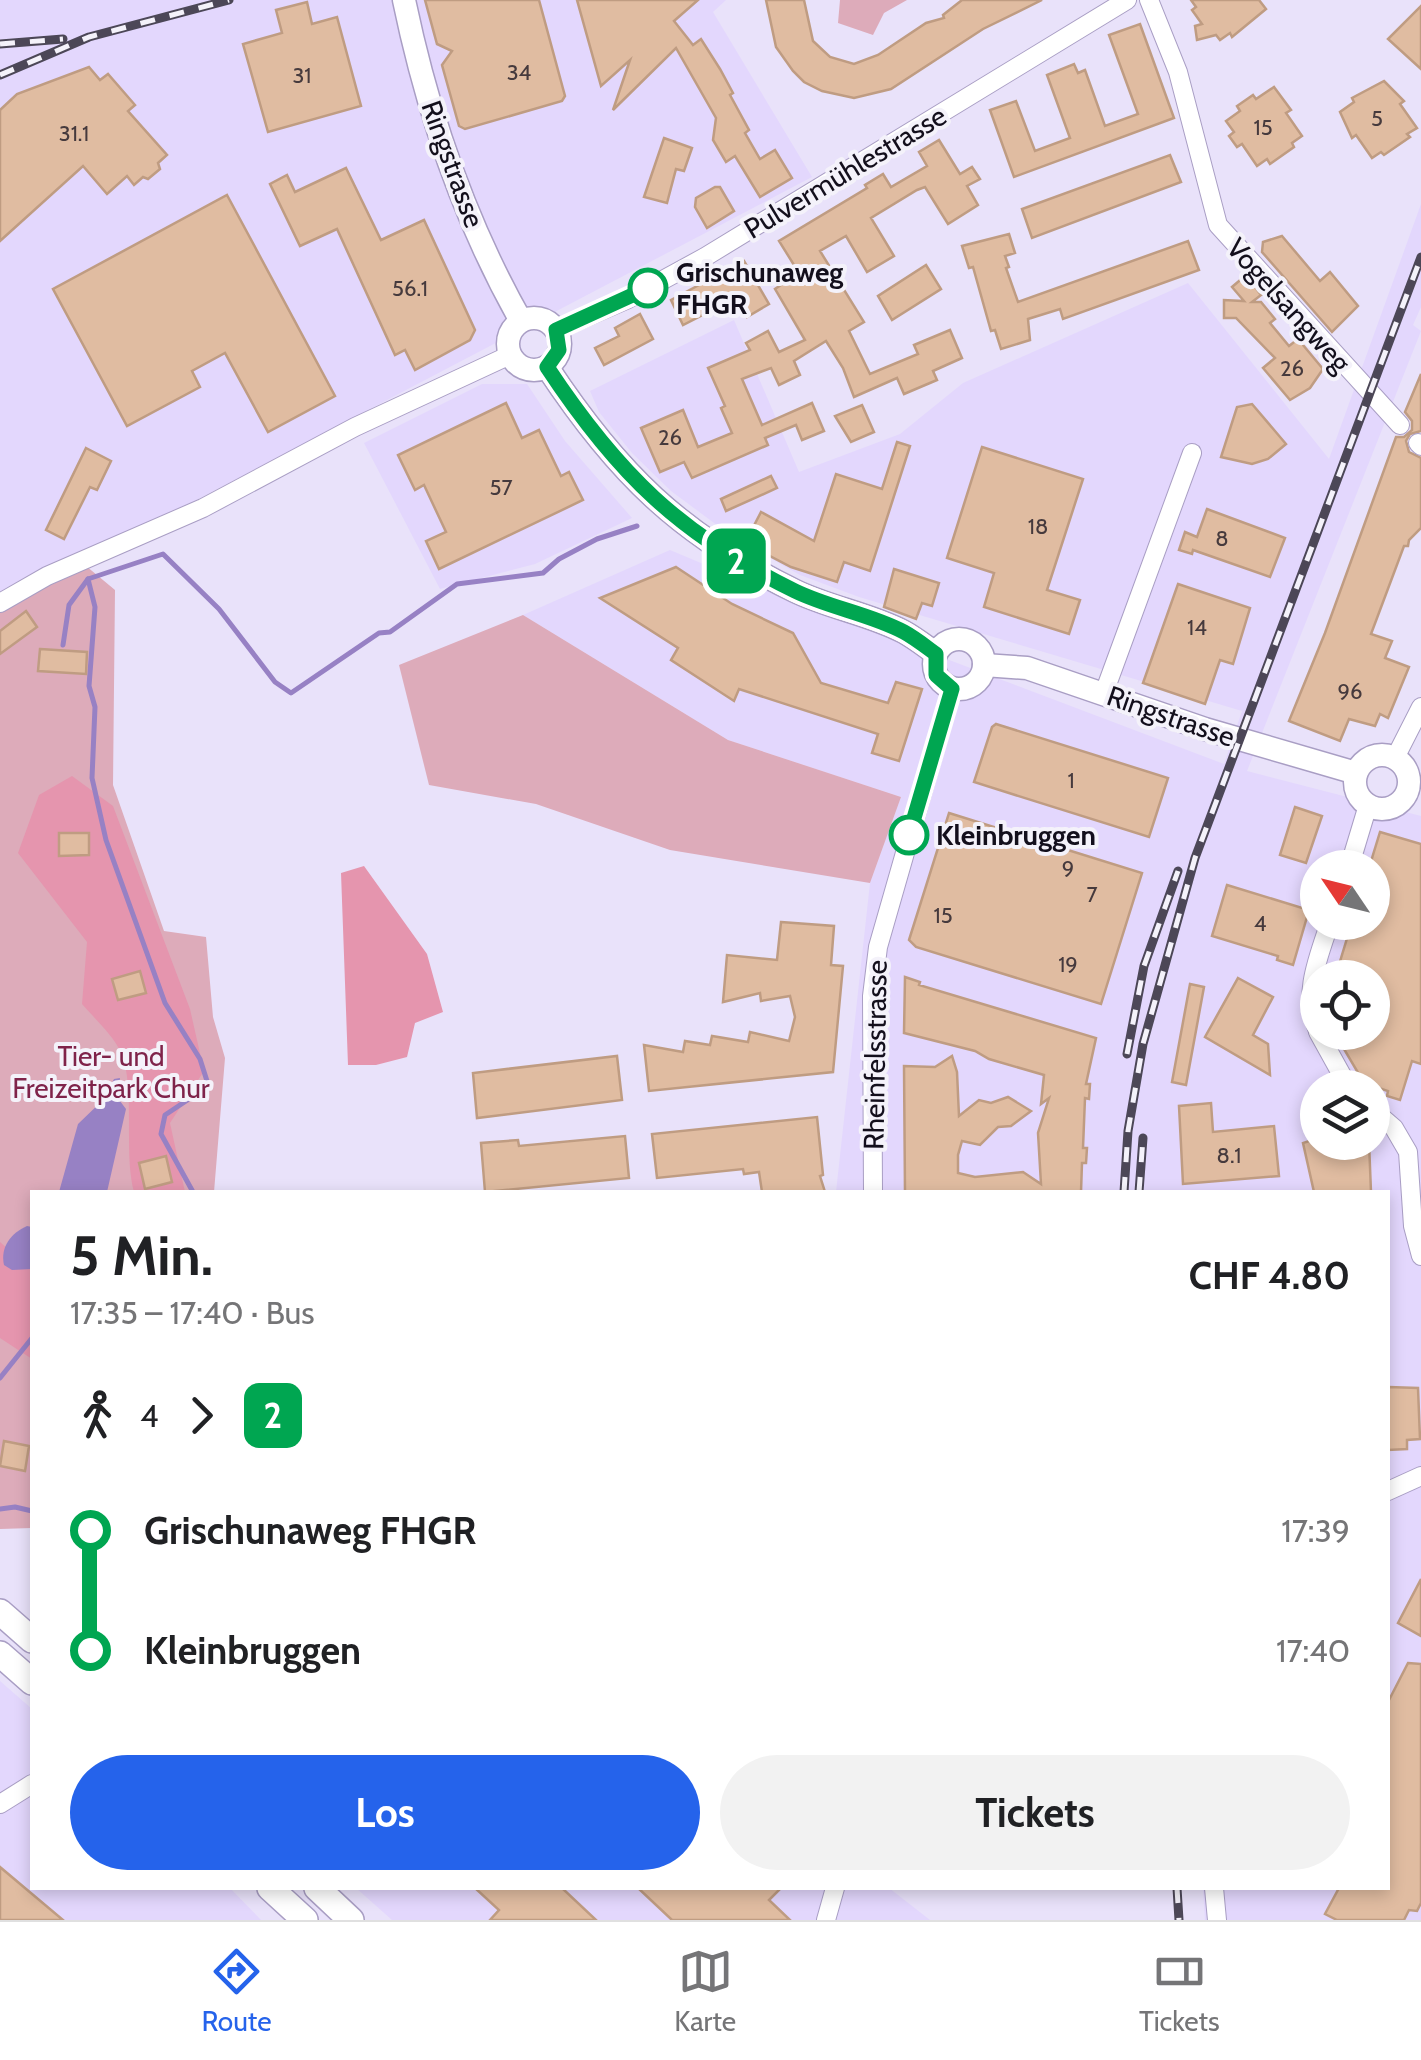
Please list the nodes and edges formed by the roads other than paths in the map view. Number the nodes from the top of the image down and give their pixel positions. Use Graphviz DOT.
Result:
graph roads {
  1 [pos="404,0"];
  2 [pos="1127,0"];
  3 [pos="1149,0"];
  4 [pos="520,321"];
  5 [pos="556,330"];
  6 [pos="510,355"];
  7 [pos="547,367"];
  8 [pos="1400,425"];
  9 [pos="1192,453"];
  10 [pos="0,603"];
  11 [pos="936,654"];
  12 [pos="984,665"];
  13 [pos="952,689"];
  14 [pos="1104,693"];
  15 [pos="1421,707"];
  16 [pos="1395,758"];
  17 [pos="1356,774"];
  18 [pos="1414,793"];
  19 [pos="1368,805"];
  20 [pos="1354,850"];
  21 [pos="1390,1125"];
  22 [pos="873,1190"];
  23 [pos="1421,1256"];
  24 [pos="1421,1476"];
  25 [pos="1390,1490"];
  26 [pos="0,1612"];
  27 [pos="30,1638"];
  28 [pos="0,1654"];
  29 [pos="30,1680"];
  30 [pos="30,1785"];
  31 [pos="0,1804"];
  32 [pos="272,1890"];
  33 [pos="834,1890"];
  34 [pos="1214,1890"];
  35 [pos="323,1894"];
  36 [pos="305,1920"];
  37 [pos="351,1920"];
  38 [pos="370,1920"];
  39 [pos="826,1920"];
  40 [pos="1216,1920"];
  1 -- 4 [label="main road, Ringstrasse"];
  2 -- 5 [label="street, Pulvermühlestrasse"];
  3 -- 8 [label="street, Vogelsangweg"];
  4 -- 5 [label="main road"];
  4 -- 6 [label="main road"];
  5 -- 7 [label="main road"];
  6 -- 7 [label="main road"];
  6 -- 10 [label="street"];
  7 -- 11 [label="main road"];
  9 -- 14 [label="street"];
  11 -- 12 [label="main road"];
  11 -- 13 [label="main road"];
  12 -- 13 [label="main road"];
  12 -- 14 [label="main road, Ringstrasse"];
  13 -- 22 [label="street, Rheinfelsstrasse"];
  14 -- 17 [label="main road, Ringstrasse"];
  15 -- 16 [label="street"];
  16 -- 17 [label="main road"];
  16 -- 18 [label="main road"];
  17 -- 19 [label="main road"];
  18 -- 19 [label="main road"];
  19 -- 20 [label="street"];
  21 -- 23 [label="street"];
  24 -- 25 [label="street"];
  26 -- 27 [label="highway"];
  28 -- 29 [label="highway"];
  30 -- 31 [label="street"];
  32 -- 36 [label="highway"];
  33 -- 39 [label="street"];
  34 -- 40 [label="street"];
  35 -- 37 [label="highway"];
  35 -- 38 [label="highway"];
}
